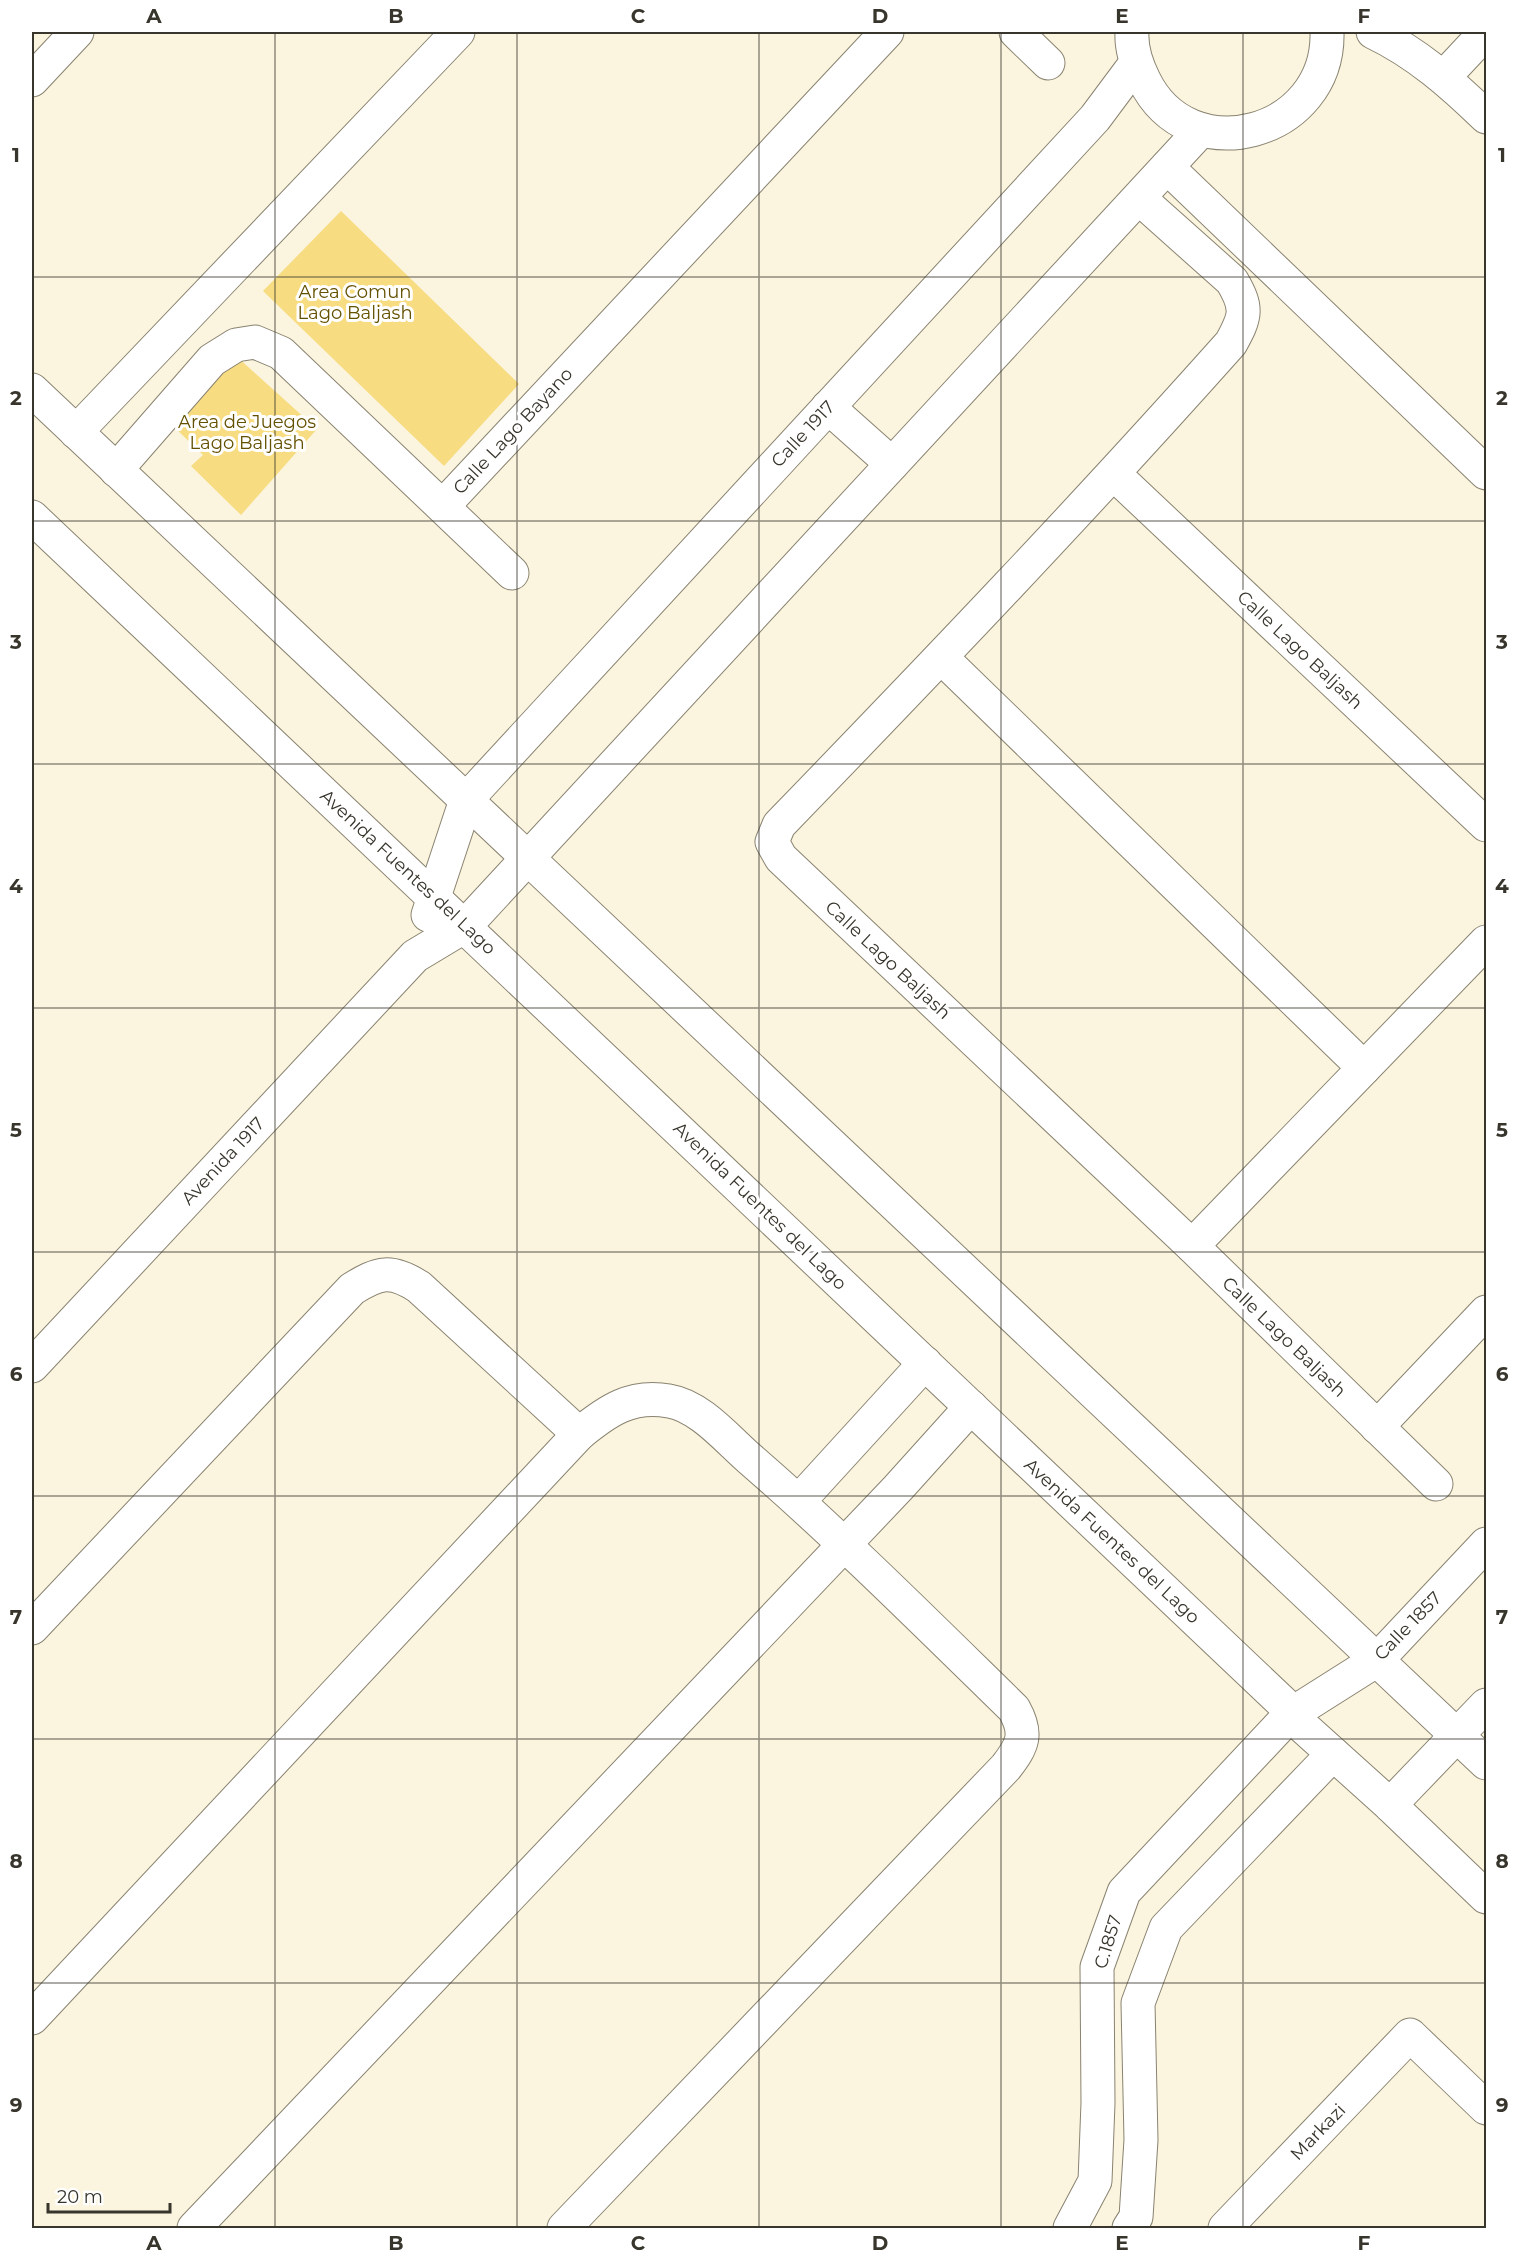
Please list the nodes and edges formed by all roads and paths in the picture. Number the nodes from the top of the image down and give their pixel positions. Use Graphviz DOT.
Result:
graph roads {
  1 [pos="77,32"];
  2 [pos="458,32"];
  3 [pos="887,32"];
  4 [pos="1016,32"];
  5 [pos="1132,32"];
  6 [pos="1327,32"];
  7 [pos="1373,32"];
  8 [pos="1473,36"];
  9 [pos="1048,63"];
  10 [pos="1136,63"];
  11 [pos="1444,77"];
  12 [pos="32,80"];
  13 [pos="1486,117"];
  14 [pos="1201,130"];
  15 [pos="1167,167"];
  16 [pos="1138,198"];
  17 [pos="32,390"];
  18 [pos="828,407"];
  19 [pos="76,432"];
  20 [pos="892,464"];
  21 [pos="116,470"];
  22 [pos="1486,473"];
  23 [pos="1114,474"];
  24 [pos="443,506"];
  25 [pos="32,517"];
  26 [pos="512,573"];
  27 [pos="941,657"];
  28 [pos="466,800"];
  29 [pos="1486,825"];
  30 [pos="527,858"];
  31 [pos="434,897"];
  32 [pos="465,926"];
  33 [pos="1486,942"];
  34 [pos="415,956"];
  35 [pos="1364,1068"];
  36 [pos="1192,1246"];
  37 [pos="1486,1312"];
  38 [pos="925,1363"];
  39 [pos="32,1366"];
  40 [pos="971,1407"];
  41 [pos="1377,1427"];
  42 [pos="579,1434"];
  43 [pos="1436,1484"];
  44 [pos="799,1501"];
  45 [pos="844,1544"];
  46 [pos="1486,1544"];
  47 [pos="32,1628"];
  48 [pos="1377,1660"];
  49 [pos="1486,1705"];
  50 [pos="1290,1715"];
  51 [pos="1457,1736"];
  52 [pos="1334,1754"];
  53 [pos="1486,1763"];
  54 [pos="1390,1805"];
  55 [pos="1486,1897"];
  56 [pos="32,2018"];
  57 [pos="1486,2108"];
  58 [pos="194,2229"];
  59 [pos="564,2229"];
  60 [pos="1070,2229"];
  61 [pos="1129,2229"];
  62 [pos="1225,2229"];
  1 -- 12 [label="street"];
  2 -- 19 [label="street"];
  3 -- 24 [label="street, Calle Lago Bayano"];
  4 -- 9 [label="street"];
  5 -- 10 [label="street"];
  6 -- 14 [label="street"];
  7 -- 11 [label="street"];
  8 -- 11 [label="street"];
  10 -- 14 [label="street"];
  10 -- 18 [label="street, Calle 1917"];
  11 -- 13 [label="street"];
  14 -- 15 [label="street"];
  15 -- 16 [label="street"];
  15 -- 22 [label="street"];
  16 -- 20 [label="street"];
  16 -- 23 [label="street, Calle Lago Baljash"];
  17 -- 19 [label="street"];
  18 -- 20 [label="street"];
  18 -- 28 [label="street, Calle 1917"];
  19 -- 21 [label="street"];
  20 -- 30 [label="street"];
  21 -- 24 [label="street, Calle Lago Bayano"];
  21 -- 28 [label="street"];
  23 -- 27 [label="street, Calle Lago Baljash"];
  23 -- 29 [label="street, Calle Lago Baljash"];
  24 -- 26 [label="street"];
  25 -- 31 [label="street, Avenida Fuentes del Lago"];
  27 -- 35 [label="street"];
  27 -- 36 [label="street, Calle Lago Baljash"];
  28 -- 30 [label="street"];
  28 -- 31 [label="street"];
  30 -- 32 [label="street"];
  30 -- 48 [label="street"];
  31 -- 32 [label="street, Avenida Fuentes del Lago"];
  31 -- 34 [label="street"];
  32 -- 34 [label="street"];
  32 -- 38 [label="street, Avenida Fuentes del Lago"];
  33 -- 35 [label="street"];
  34 -- 39 [label="street, Avenida 1917"];
  35 -- 36 [label="street"];
  36 -- 41 [label="street, Calle Lago Baljash"];
  37 -- 41 [label="street"];
  38 -- 40 [label="street, Avenida Fuentes del Lago"];
  38 -- 44 [label="street"];
  40 -- 45 [label="street"];
  40 -- 50 [label="street, Avenida Fuentes del Lago"];
  41 -- 43 [label="street, Calle Lago Baljash"];
  42 -- 44 [label="street"];
  42 -- 47 [label="street"];
  42 -- 56 [label="street"];
  44 -- 45 [label="street"];
  45 -- 58 [label="street"];
  45 -- 59 [label="street"];
  46 -- 48 [label="street, Calle 1857"];
  48 -- 50 [label="street, Calle 1857"];
  48 -- 51 [label="street"];
  49 -- 51 [label="street"];
  50 -- 52 [label="street, Avenida Fuentes del Lago"];
  50 -- 60 [label="street, C.1857"];
  51 -- 53 [label="street"];
  51 -- 54 [label="street"];
  52 -- 54 [label="street, Avenida Fuentes del Lago"];
  52 -- 61 [label="street"];
  54 -- 55 [label="street, Avenida Fuentes del Lago"];
  57 -- 62 [label="street, Markazi"];
}
